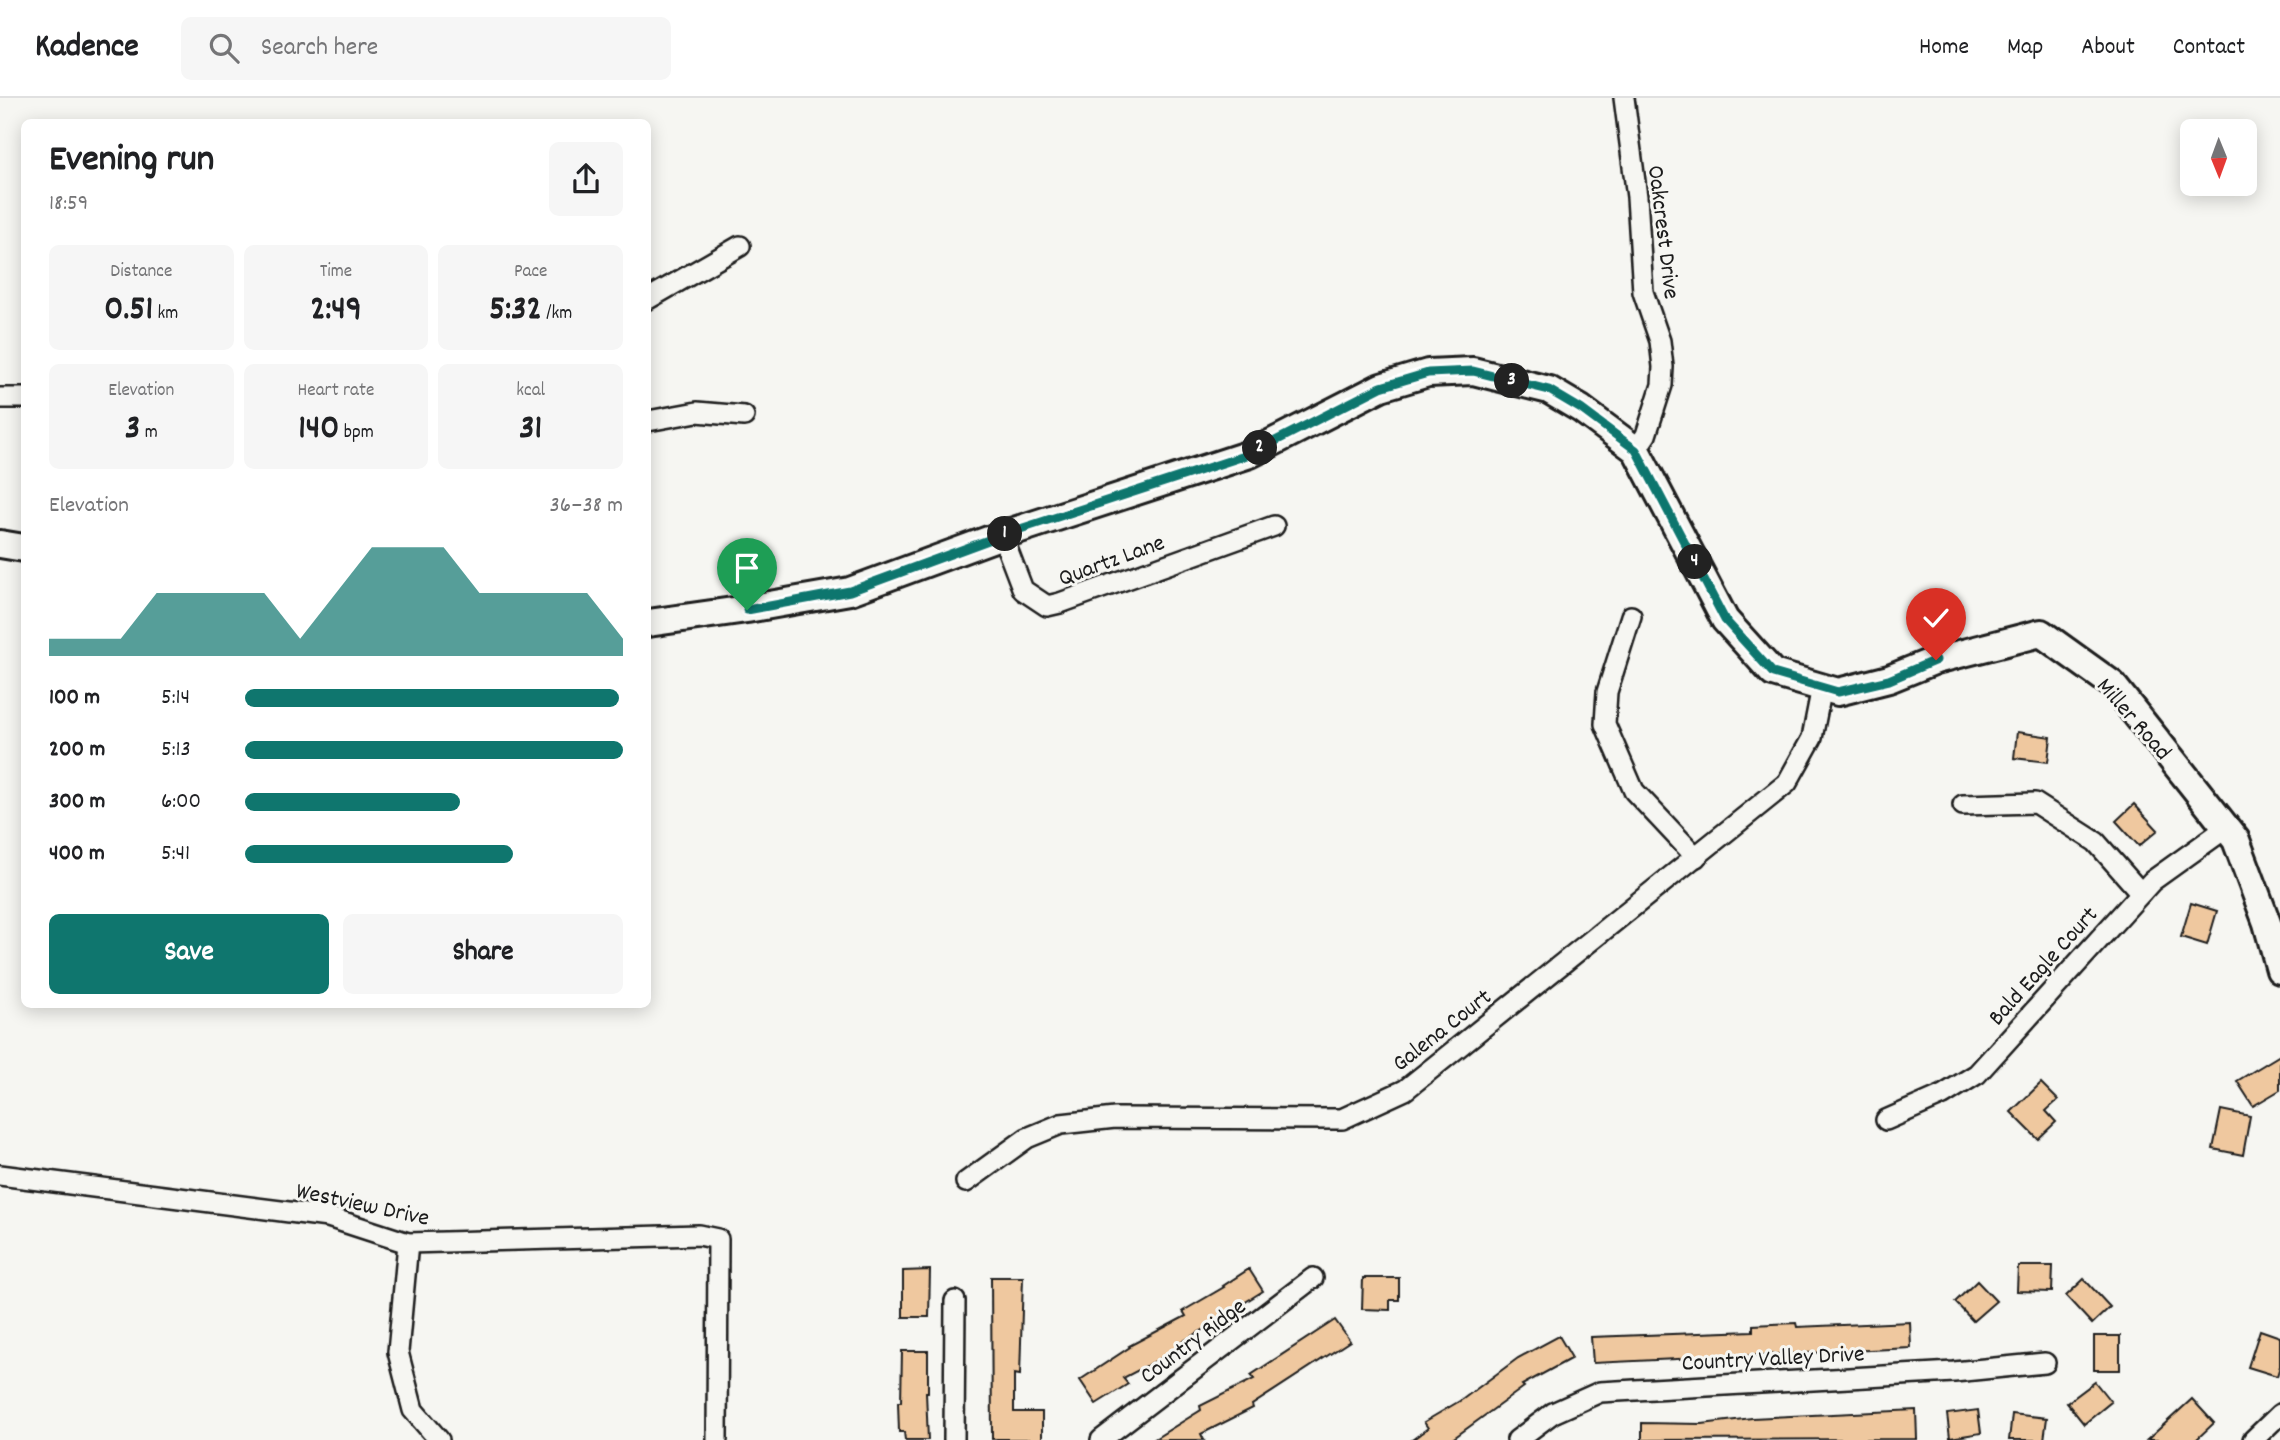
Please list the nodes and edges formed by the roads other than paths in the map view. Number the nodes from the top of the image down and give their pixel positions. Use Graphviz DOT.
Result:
graph roads {
  1 [pos="1624,98"];
  2 [pos="740,246"];
  3 [pos="651,297"];
  4 [pos="0,398"];
  5 [pos="21,398"];
  6 [pos="744,416"];
  7 [pos="651,420"];
  8 [pos="1636,450"];
  9 [pos="1274,526"];
  10 [pos="1002,535"];
  11 [pos="0,544"];
  12 [pos="21,548"];
  13 [pos="1631,616"];
  14 [pos="651,623"];
  15 [pos="1822,687"];
  16 [pos="1963,805"];
  17 [pos="2226,828"];
  18 [pos="1696,857"];
  19 [pos="2141,893"];
  20 [pos="2280,970"];
  21 [pos="1886,1120"];
  22 [pos="0,1175"];
  23 [pos="966,1182"];
  24 [pos="408,1243"];
  25 [pos="1313,1278"];
  26 [pos="955,1301"];
  27 [pos="2045,1363"];
  28 [pos="2280,1414"];
  29 [pos="439,1440"];
  30 [pos="717,1440"];
  31 [pos="954,1440"];
  32 [pos="1101,1440"];
  33 [pos="1517,1440"];
  34 [pos="2252,1440"];
  1 -- 8 [label="street, Oakcrest Drive"];
  2 -- 3 [label="street"];
  4 -- 5 [label="street"];
  6 -- 7 [label="street"];
  8 -- 10 [label="street, Miller Road"];
  8 -- 15 [label="street, Miller Road"];
  9 -- 10 [label="street, Quartz Lane"];
  10 -- 14 [label="street, Miller Road"];
  11 -- 12 [label="street"];
  13 -- 18 [label="street"];
  15 -- 17 [label="street, Miller Road"];
  15 -- 18 [label="street, Galena Court"];
  16 -- 19 [label="street"];
  17 -- 19 [label="street, Bald Eagle Court"];
  17 -- 20 [label="street, Miller Road"];
  18 -- 23 [label="street, Galena Court"];
  19 -- 21 [label="street, Bald Eagle Court"];
  22 -- 24 [label="street, Westview Drive"];
  24 -- 29 [label="street"];
  24 -- 30 [label="street, Westview Drive"];
  25 -- 32 [label="street, Country Ridge"];
  26 -- 31 [label="street"];
  27 -- 33 [label="street, Country Valley Drive"];
  28 -- 34 [label="street"];
}
